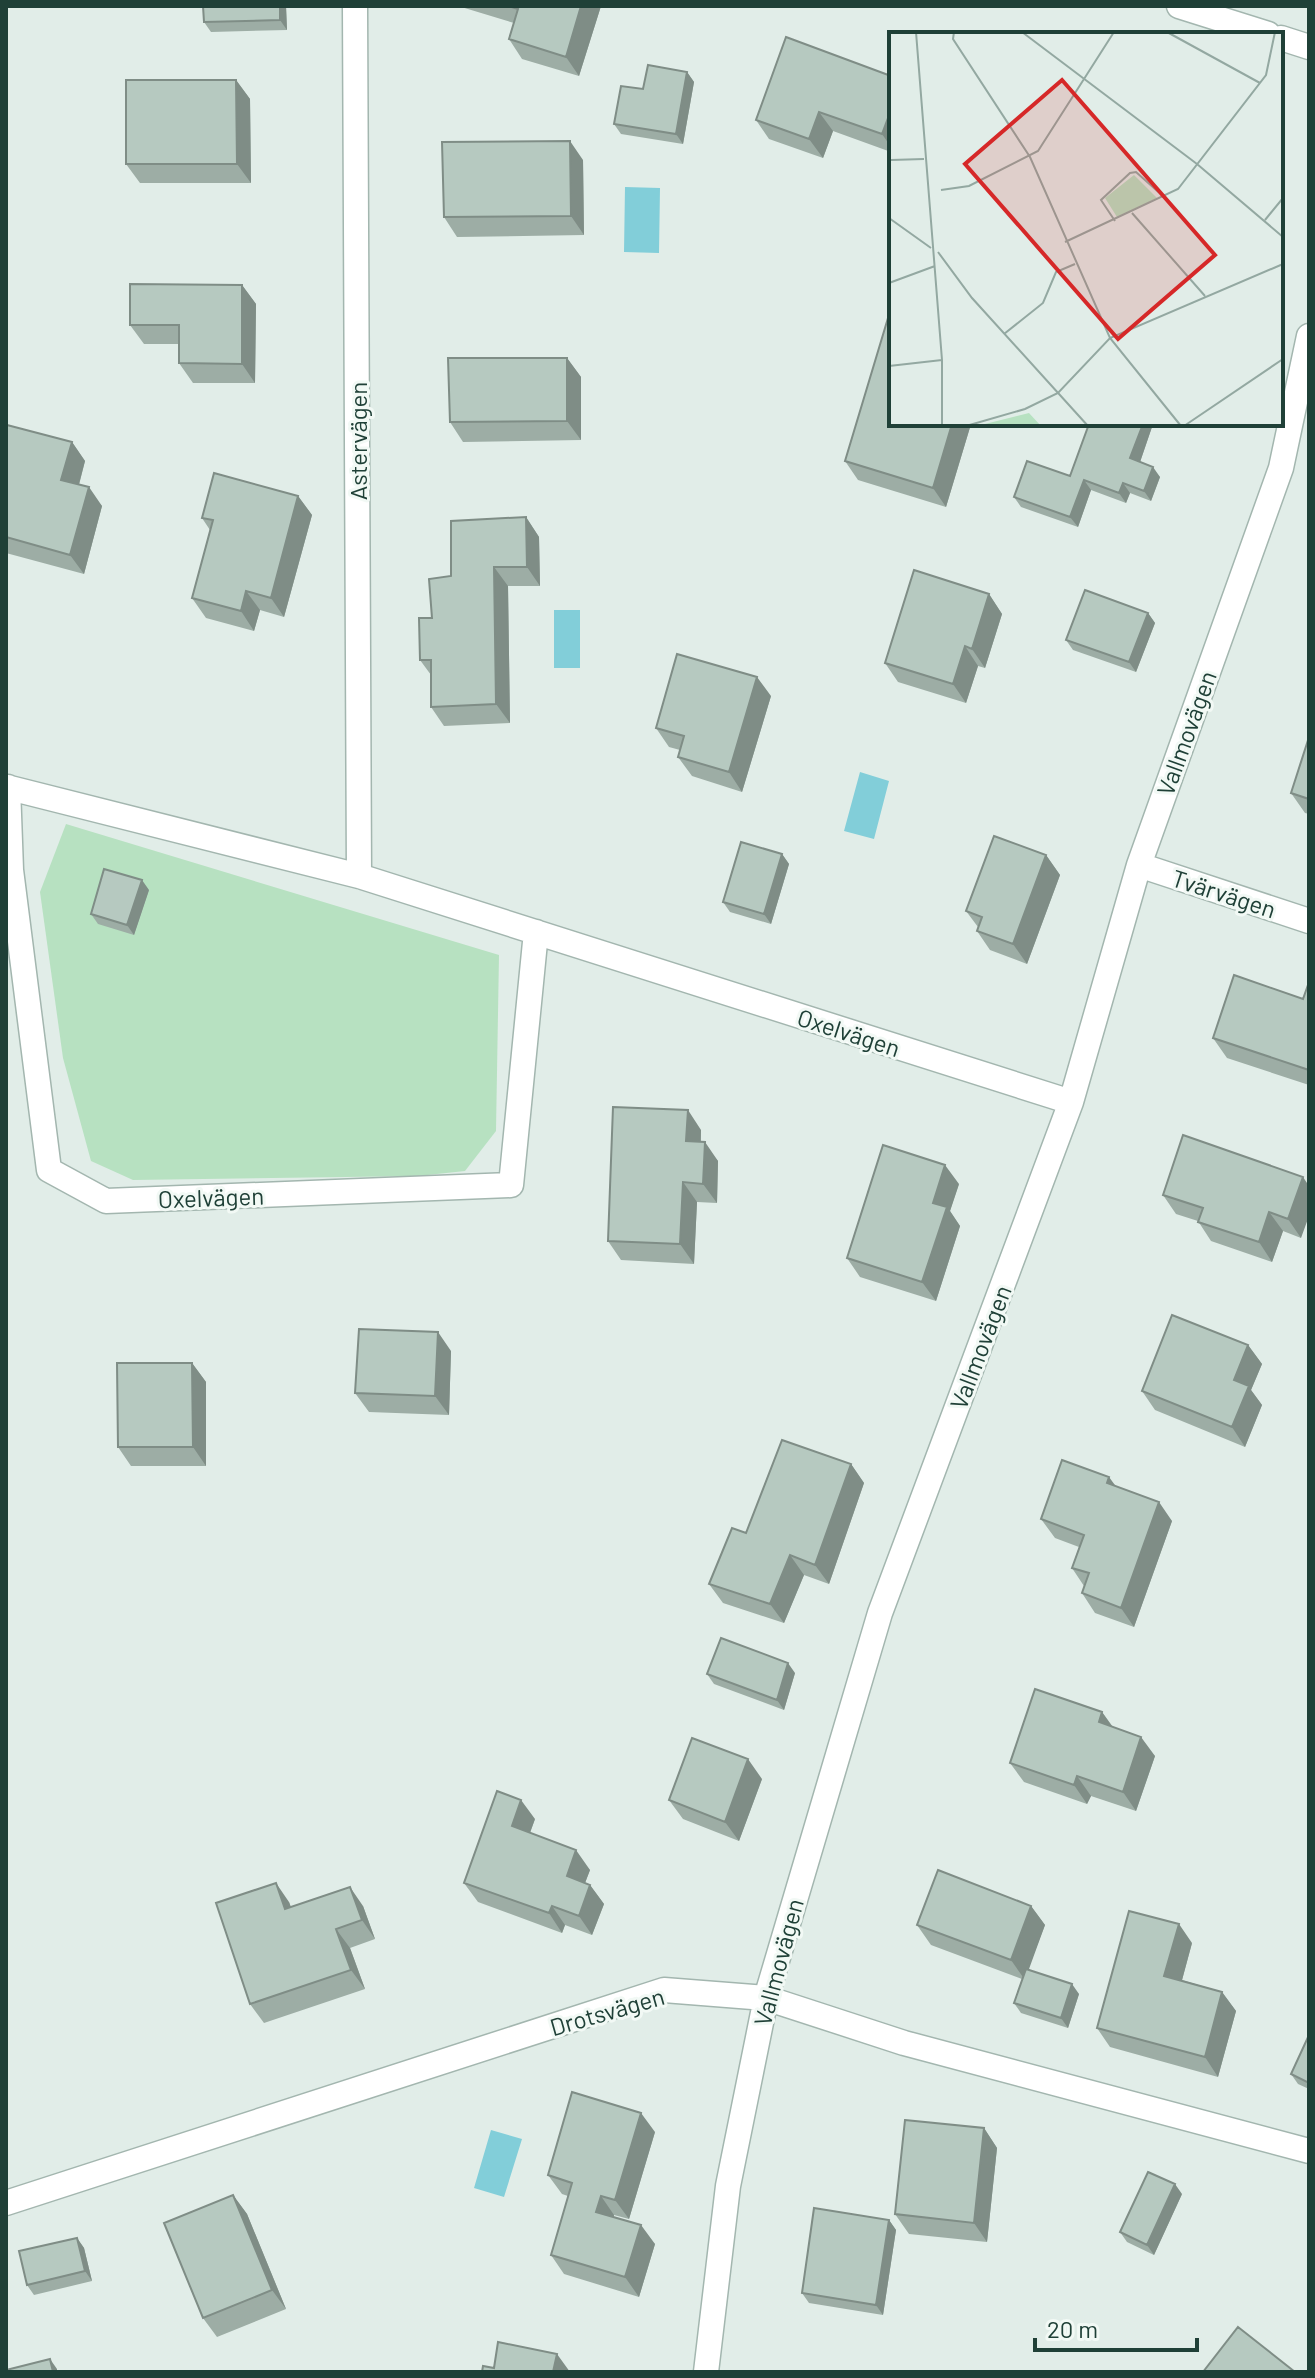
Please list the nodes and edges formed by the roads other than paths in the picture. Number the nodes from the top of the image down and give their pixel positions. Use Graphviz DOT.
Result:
graph roads {
  1 [pos="355,6"];
  2 [pos="1179,6"];
  3 [pos="1262,32"];
  4 [pos="1283,39"];
  5 [pos="1309,47"];
  6 [pos="1309,336"];
  7 [pos="7,787"];
  8 [pos="1139,865"];
  9 [pos="359,876"];
  10 [pos="1309,921"];
  11 [pos="536,932"];
  12 [pos="1071,1102"];
  13 [pos="766,1998"];
  14 [pos="1309,2151"];
  15 [pos="6,2203"];
  16 [pos="706,2372"];
  1 -- 9 [label="street, Astervägen"];
  2 -- 3 [label="street"];
  4 -- 5 [label="street"];
  6 -- 8 [label="street, Vallmovägen"];
  7 -- 9 [label="street, Oxelvägen"];
  7 -- 11 [label="street, Oxelvägen"];
  8 -- 10 [label="street, Tvärvägen"];
  8 -- 12 [label="street, Vallmovägen"];
  9 -- 11 [label="street, Oxelvägen"];
  11 -- 12 [label="street, Oxelvägen"];
  12 -- 13 [label="street, Vallmovägen"];
  13 -- 14 [label="street, Drotsvägen"];
  13 -- 15 [label="street, Drotsvägen"];
  13 -- 16 [label="street, Vallmovägen"];
}
